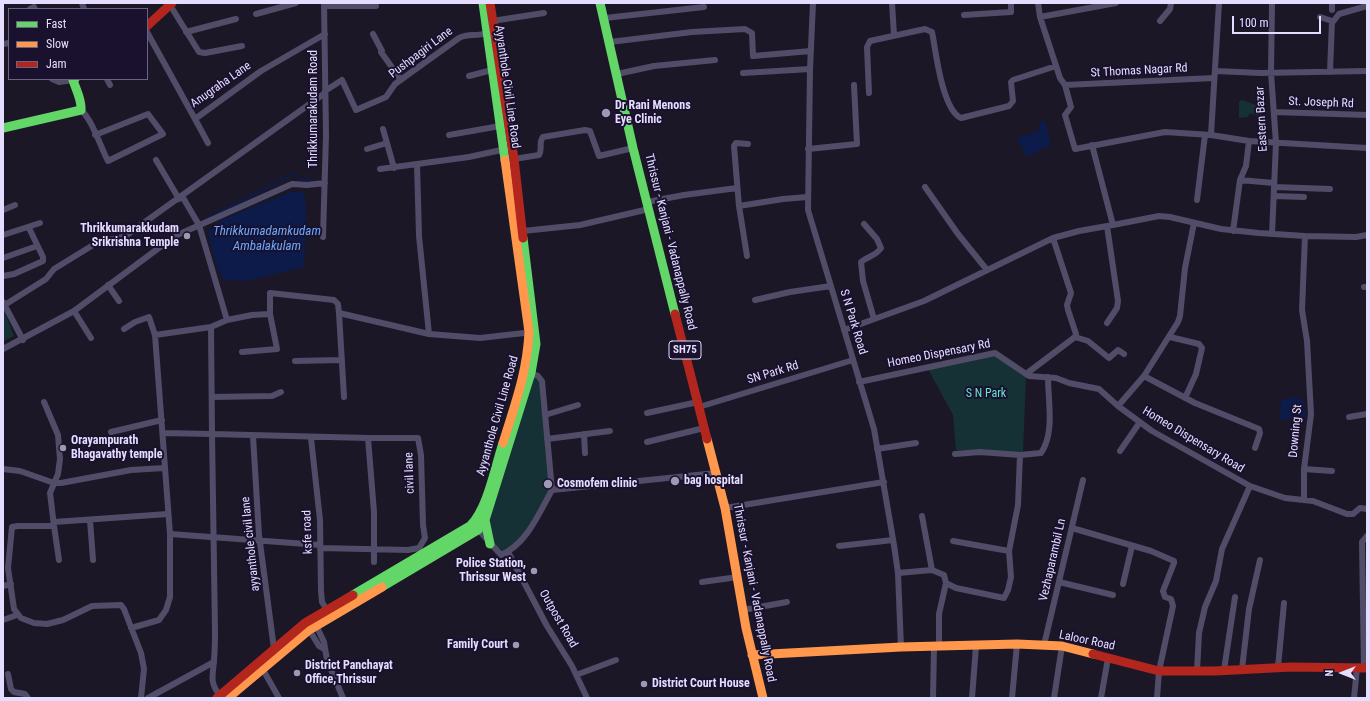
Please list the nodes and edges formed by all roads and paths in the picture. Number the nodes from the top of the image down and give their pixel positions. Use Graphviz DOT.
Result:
graph roads {
  1 [pos="296,3"];
  2 [pos="483,3"];
  3 [pos="490,3"];
  4 [pos="600,3"];
  5 [pos="813,3"];
  6 [pos="892,3"];
  7 [pos="1011,3"];
  8 [pos="1038,3"];
  9 [pos="1116,3"];
  10 [pos="1171,3"];
  11 [pos="1219,3"];
  12 [pos="1272,3"];
  13 [pos="171,4"];
  14 [pos="325,5"];
  15 [pos="376,6"];
  16 [pos="1367,6"];
  17 [pos="704,7"];
  18 [pos="544,13"];
  19 [pos="256,14"];
  20 [pos="964,15"];
  21 [pos="1040,17"];
  22 [pos="1320,17"];
  23 [pos="605,18"];
  24 [pos="236,19"];
  25 [pos="492,21"];
  26 [pos="1160,21"];
  27 [pos="1332,23"];
  28 [pos="148,25"];
  29 [pos="186,32"];
  30 [pos="487,33"];
  31 [pos="148,34"];
  32 [pos="325,34"];
  33 [pos="373,34"];
  34 [pos="894,35"];
  35 [pos="610,42"];
  36 [pos="242,46"];
  37 [pos="811,51"];
  38 [pos="715,60"];
  39 [pos="1056,66"];
  40 [pos="494,67"];
  41 [pos="810,69"];
  42 [pos="1214,71"];
  43 [pos="1367,71"];
  44 [pos="1330,72"];
  45 [pos="744,73"];
  46 [pos="1271,73"];
  47 [pos="617,74"];
  48 [pos="469,76"];
  49 [pos="1214,78"];
  50 [pos="54,80"];
  51 [pos="74,80"];
  52 [pos="401,80"];
  53 [pos="854,85"];
  54 [pos="1065,85"];
  55 [pos="325,92"];
  56 [pos="869,93"];
  57 [pos="81,110"];
  58 [pos="1274,112"];
  59 [pos="1367,115"];
  60 [pos="195,119"];
  61 [pos="500,126"];
  62 [pos="3,128"];
  63 [pos="384,129"];
  64 [pos="449,135"];
  65 [pos="1208,135"];
  66 [pos="95,136"];
  67 [pos="1249,141"];
  68 [pos="1276,142"];
  69 [pos="208,143"];
  70 [pos="748,144"];
  71 [pos="1092,145"];
  72 [pos="633,148"];
  73 [pos="1367,148"];
  74 [pos="367,149"];
  75 [pos="508,149"];
  76 [pos="808,149"];
  77 [pos="514,159"];
  78 [pos="156,160"];
  79 [pos="417,164"];
  80 [pos="394,168"];
  81 [pos="380,169"];
  82 [pos="1240,180"];
  83 [pos="325,183"];
  84 [pos="1274,185"];
  85 [pos="925,187"];
  86 [pos="737,188"];
  87 [pos="1330,189"];
  88 [pos="1274,196"];
  89 [pos="807,197"];
  90 [pos="1304,197"];
  91 [pos="181,198"];
  92 [pos="1197,200"];
  93 [pos="15,206"];
  94 [pos="648,206"];
  95 [pos="739,206"];
  96 [pos="3,210"];
  97 [pos="40,223"];
  98 [pos="1194,223"];
  99 [pos="864,224"];
  100 [pos="199,225"];
  101 [pos="1110,225"];
  102 [pos="29,228"];
  103 [pos="523,231"];
  104 [pos="1233,231"];
  105 [pos="1272,234"];
  106 [pos="3,235"];
  107 [pos="1367,235"];
  108 [pos="1305,236"];
  109 [pos="323,237"];
  110 [pos="1053,238"];
  111 [pos="37,246"];
  112 [pos="523,254"];
  113 [pos="747,256"];
  114 [pos="3,258"];
  115 [pos="987,270"];
  116 [pos="3,276"];
  117 [pos="108,285"];
  118 [pos="831,286"];
  119 [pos="755,300"];
  120 [pos="119,301"];
  121 [pos="3,304"];
  122 [pos="74,311"];
  123 [pos="339,313"];
  124 [pos="270,314"];
  125 [pos="874,319"];
  126 [pos="227,320"];
  127 [pos="1107,323"];
  128 [pos="211,327"];
  129 [pos="124,329"];
  130 [pos="844,330"];
  131 [pos="532,332"];
  132 [pos="429,334"];
  133 [pos="155,336"];
  134 [pos="1075,337"];
  135 [pos="1170,337"];
  136 [pos="91,338"];
  137 [pos="22,340"];
  138 [pos="3,349"];
  139 [pos="242,352"];
  140 [pos="1124,354"];
  141 [pos="531,357"];
  142 [pos="295,360"];
  143 [pos="342,360"];
  144 [pos="853,360"];
  145 [pos="531,373"];
  146 [pos="1026,374"];
  147 [pos="1144,376"];
  148 [pos="1048,377"];
  149 [pos="860,382"];
  150 [pos="281,392"];
  151 [pos="212,397"];
  152 [pos="344,397"];
  153 [pos="1185,398"];
  154 [pos="44,402"];
  155 [pos="698,404"];
  156 [pos="578,405"];
  157 [pos="1118,406"];
  158 [pos="1126,412"];
  159 [pos="647,413"];
  160 [pos="1367,414"];
  161 [pos="545,415"];
  162 [pos="1349,417"];
  163 [pos="162,420"];
  164 [pos="1140,422"];
  165 [pos="704,428"];
  166 [pos="610,430"];
  167 [pos="111,432"];
  168 [pos="162,433"];
  169 [pos="212,434"];
  170 [pos="584,434"];
  171 [pos="253,436"];
  172 [pos="311,438"];
  173 [pos="368,438"];
  174 [pos="547,439"];
  175 [pos="647,442"];
  176 [pos="916,443"];
  177 [pos="1256,448"];
  178 [pos="877,449"];
  179 [pos="1120,451"];
  180 [pos="585,453"];
  181 [pos="955,454"];
  182 [pos="1020,454"];
  183 [pos="164,468"];
  184 [pos="3,469"];
  185 [pos="1304,469"];
  186 [pos="1332,471"];
  187 [pos="716,473"];
  188 [pos="1083,480"];
  189 [pos="884,482"];
  190 [pos="54,483"];
  191 [pos="1250,486"];
  192 [pos="552,490"];
  193 [pos="1304,499"];
  194 [pos="725,508"];
  195 [pos="1367,509"];
  196 [pos="168,514"];
  197 [pos="922,516"];
  198 [pos="482,518"];
  199 [pos="90,520"];
  200 [pos="53,524"];
  201 [pos="475,527"];
  202 [pos="1072,528"];
  203 [pos="170,534"];
  204 [pos="1367,536"];
  205 [pos="214,537"];
  206 [pos="894,540"];
  207 [pos="260,541"];
  208 [pos="953,541"];
  209 [pos="490,544"];
  210 [pos="320,546"];
  211 [pos="839,546"];
  212 [pos="1132,546"];
  213 [pos="374,549"];
  214 [pos="1009,551"];
  215 [pos="508,552"];
  216 [pos="423,554"];
  217 [pos="59,560"];
  218 [pos="94,560"];
  219 [pos="1260,560"];
  220 [pos="374,562"];
  221 [pos="932,570"];
  222 [pos="898,573"];
  223 [pos="738,577"];
  224 [pos="702,582"];
  225 [pos="1059,582"];
  226 [pos="946,583"];
  227 [pos="11,584"];
  228 [pos="1123,584"];
  229 [pos="3,586"];
  230 [pos="1113,595"];
  231 [pos="1235,597"];
  232 [pos="787,602"];
  233 [pos="1284,603"];
  234 [pos="327,610"];
  235 [pos="743,610"];
  236 [pos="17,615"];
  237 [pos="3,620"];
  238 [pos="311,624"];
  239 [pos="131,628"];
  240 [pos="1017,644"];
  241 [pos="1044,645"];
  242 [pos="976,646"];
  243 [pos="1062,646"];
  244 [pos="901,647"];
  245 [pos="936,647"];
  246 [pos="274,649"];
  247 [pos="752,655"];
  248 [pos="1108,658"];
  249 [pos="616,660"];
  250 [pos="214,662"];
  251 [pos="1278,667"];
  252 [pos="262,668"];
  253 [pos="1363,668"];
  254 [pos="1242,669"];
  255 [pos="1224,670"];
  256 [pos="1159,671"];
  257 [pos="1197,671"];
  258 [pos="8,674"];
  259 [pos="576,675"];
  260 [pos="222,697"];
  261 [pos="28,698"];
  262 [pos="141,698"];
  263 [pos="148,698"];
  264 [pos="279,698"];
  265 [pos="343,698"];
  266 [pos="587,698"];
  267 [pos="763,698"];
  268 [pos="933,698"];
  269 [pos="972,698"];
  270 [pos="1012,698"];
  271 [pos="1054,698"];
  272 [pos="1101,698"];
  273 [pos="1157,698"];
  274 [pos="1354,698"];
  1 -- 19 [label="street"];
  2 -- 30 [label="main road, Ayyanthole Civil Line Road"];
  3 -- 25 [label="main road, Ayyanthole Civil Line Road"];
  4 -- 23 [label="main road, Thrissur - Kanjani - Vadanappally Road / SH75"];
  5 -- 37 [label="street, S N Park Road"];
  6 -- 34 [label="street"];
  7 -- 20 [label="street"];
  8 -- 21 [label="street"];
  9 -- 21 [label="street"];
  10 -- 26 [label="street"];
  11 -- 42 [label="street"];
  12 -- 46 [label="street, Eastern Bazar"];
  13 -- 28 [label="main road"];
  13 -- 29 [label="street"];
  14 -- 15 [label="street"];
  14 -- 32 [label="street, Thrikkumarakudam Road"];
  16 -- 27 [label="street"];
  17 -- 23 [label="street"];
  18 -- 25 [label="street"];
  21 -- 39 [label="street"];
  22 -- 27 [label="street"];
  23 -- 35 [label="main road, Thrissur - Kanjani - Vadanappally Road / SH75"];
  24 -- 29 [label="street"];
  25 -- 40 [label="main road, Ayyanthole Civil Line Road"];
  27 -- 44 [label="street"];
  29 -- 36 [label="street"];
  30 -- 40 [label="main road, Ayyanthole Civil Line Road"];
  30 -- 52 [label="street, Pushpagiri Lane"];
  31 -- 60 [label="street, Anugraha Lane"];
  32 -- 55 [label="street, Thrikkumarakudam Road"];
  32 -- 60 [label="street, Anugraha Lane"];
  33 -- 52 [label="street"];
  34 -- 39 [label="street"];
  34 -- 56 [label="street"];
  35 -- 37 [label="street"];
  35 -- 47 [label="main road, Thrissur - Kanjani - Vadanappally Road / SH75"];
  37 -- 41 [label="street, S N Park Road"];
  38 -- 47 [label="street"];
  39 -- 54 [label="street"];
  40 -- 48 [label="street"];
  40 -- 61 [label="main road, Ayyanthole Civil Line Road"];
  40 -- 75 [label="main road, Ayyanthole Civil Line Road"];
  41 -- 45 [label="street"];
  41 -- 76 [label="street, S N Park Road"];
  42 -- 46 [label="street"];
  42 -- 49 [label="street"];
  43 -- 44 [label="street"];
  44 -- 46 [label="street"];
  46 -- 58 [label="street, Eastern Bazar"];
  47 -- 72 [label="main road, Thrissur - Kanjani - Vadanappally Road / SH75"];
  49 -- 54 [label="street, St Thomas Nagar Rd"];
  49 -- 65 [label="street"];
  50 -- 51 [label="street"];
  51 -- 57 [label="main road"];
  52 -- 55 [label="street, Pushpagiri Lane"];
  53 -- 76 [label="street"];
  54 -- 71 [label="street"];
  55 -- 83 [label="street, Thrikkumarakudam Road"];
  55 -- 91 [label="street"];
  57 -- 62 [label="main road"];
  57 -- 66 [label="street"];
  58 -- 59 [label="street, St. Joseph Rd"];
  58 -- 68 [label="street, Eastern Bazar"];
  60 -- 69 [label="street"];
  61 -- 64 [label="street"];
  61 -- 75 [label="main road, Ayyanthole Civil Line Road"];
  63 -- 80 [label="street"];
  65 -- 67 [label="street"];
  65 -- 71 [label="street"];
  65 -- 92 [label="street"];
  66 -- 66 [label="street"];
  67 -- 68 [label="street"];
  67 -- 82 [label="street"];
  68 -- 73 [label="street"];
  68 -- 84 [label="street, Eastern Bazar"];
  70 -- 86 [label="street"];
  71 -- 101 [label="street"];
  72 -- 77 [label="street"];
  72 -- 94 [label="main road, Thrissur - Kanjani - Vadanappally Road / SH75"];
  74 -- 80 [label="street"];
  75 -- 77 [label="main road, Ayyanthole Civil Line Road"];
  75 -- 79 [label="street"];
  75 -- 112 [label="main road, Ayyanthole Civil Line Road"];
  76 -- 89 [label="street, S N Park Road"];
  77 -- 103 [label="main road, Ayyanthole Civil Line Road"];
  78 -- 91 [label="street"];
  79 -- 80 [label="street"];
  79 -- 132 [label="street"];
  80 -- 81 [label="street"];
  82 -- 84 [label="street"];
  82 -- 104 [label="street"];
  83 -- 100 [label="street"];
  83 -- 109 [label="street, Thrikkumarakudam Road"];
  84 -- 87 [label="street"];
  84 -- 88 [label="street, Eastern Bazar"];
  85 -- 115 [label="street"];
  86 -- 94 [label="street"];
  86 -- 95 [label="street"];
  88 -- 90 [label="street"];
  88 -- 105 [label="street, Eastern Bazar"];
  89 -- 95 [label="street"];
  89 -- 118 [label="street, S N Park Road"];
  91 -- 100 [label="street"];
  91 -- 121 [label="street"];
  93 -- 96 [label="street"];
  94 -- 103 [label="street"];
  94 -- 155 [label="main road, Thrissur - Kanjani - Vadanappally Road / SH75"];
  95 -- 113 [label="street"];
  97 -- 102 [label="street"];
  98 -- 101 [label="street"];
  98 -- 104 [label="street"];
  98 -- 135 [label="street"];
  99 -- 125 [label="street"];
  100 -- 117 [label="street"];
  100 -- 126 [label="street"];
  101 -- 110 [label="street"];
  101 -- 127 [label="street"];
  102 -- 106 [label="street"];
  102 -- 111 [label="street"];
  103 -- 112 [label="main road, Ayyanthole Civil Line Road"];
  104 -- 105 [label="street"];
  105 -- 108 [label="street"];
  107 -- 108 [label="street"];
  108 -- 185 [label="street, Downing St"];
  110 -- 115 [label="street"];
  110 -- 134 [label="street"];
  111 -- 114 [label="street"];
  111 -- 116 [label="street"];
  112 -- 131 [label="main road, Ayyanthole Civil Line Road"];
  115 -- 125 [label="street"];
  117 -- 120 [label="street"];
  117 -- 122 [label="street"];
  118 -- 119 [label="street"];
  118 -- 130 [label="street, S N Park Road"];
  121 -- 137 [label="street"];
  122 -- 136 [label="street"];
  122 -- 137 [label="street"];
  123 -- 124 [label="street"];
  123 -- 132 [label="street"];
  123 -- 143 [label="street"];
  124 -- 126 [label="street"];
  124 -- 139 [label="street"];
  125 -- 130 [label="street"];
  126 -- 128 [label="street"];
  128 -- 133 [label="street"];
  128 -- 151 [label="street"];
  129 -- 133 [label="street"];
  130 -- 144 [label="street, S N Park Road"];
  131 -- 132 [label="street"];
  131 -- 141 [label="main road, Ayyanthole Civil Line Road"];
  133 -- 163 [label="street"];
  134 -- 140 [label="street"];
  134 -- 146 [label="street"];
  135 -- 147 [label="street"];
  135 -- 153 [label="street"];
  137 -- 138 [label="street"];
  141 -- 145 [label="main road, Ayyanthole Civil Line Road"];
  141 -- 198 [label="main road, Ayyanthole Civil Line Road"];
  142 -- 143 [label="street"];
  143 -- 152 [label="street"];
  144 -- 149 [label="street, S N Park Road"];
  144 -- 155 [label="street, SN Park Rd"];
  145 -- 161 [label="street"];
  145 -- 198 [label="main road, Ayyanthole Civil Line Road"];
  146 -- 148 [label="street, Homeo Dispensary Rd"];
  146 -- 149 [label="street, Homeo Dispensary Rd"];
  147 -- 153 [label="street"];
  147 -- 157 [label="street"];
  148 -- 157 [label="street, Homeo Dispensary Rd"];
  148 -- 182 [label="street"];
  149 -- 178 [label="street, S N Park Road"];
  150 -- 151 [label="street"];
  151 -- 169 [label="street"];
  153 -- 177 [label="street"];
  154 -- 190 [label="street"];
  155 -- 159 [label="street, SN Park Rd"];
  155 -- 165 [label="main road, Thrissur - Kanjani - Vadanappally Road / SH75"];
  156 -- 161 [label="street"];
  157 -- 158 [label="street, Homeo Dispensary Rd"];
  158 -- 164 [label="street, Homeo Dispensary Road"];
  160 -- 162 [label="street"];
  161 -- 174 [label="street"];
  163 -- 167 [label="street"];
  163 -- 168 [label="street"];
  164 -- 179 [label="street"];
  164 -- 191 [label="street, Homeo Dispensary Road"];
  165 -- 175 [label="street"];
  165 -- 187 [label="main road, Thrissur - Kanjani - Vadanappally Road / SH75"];
  166 -- 170 [label="street"];
  168 -- 169 [label="street, civil lane"];
  168 -- 183 [label="street"];
  169 -- 171 [label="street, civil lane"];
  169 -- 205 [label="street"];
  170 -- 174 [label="street"];
  170 -- 180 [label="street"];
  171 -- 172 [label="street, civil lane"];
  171 -- 207 [label="street, ayyanthole civil lane"];
  172 -- 173 [label="street, civil lane"];
  172 -- 210 [label="street, ksfe road"];
  173 -- 213 [label="street"];
  173 -- 216 [label="street, civil lane"];
  174 -- 192 [label="street"];
  176 -- 178 [label="street"];
  178 -- 189 [label="street, S N Park Road"];
  181 -- 182 [label="street"];
  182 -- 214 [label="street"];
  183 -- 190 [label="street"];
  183 -- 196 [label="street"];
  184 -- 190 [label="street"];
  185 -- 186 [label="street"];
  185 -- 193 [label="street, Downing St"];
  187 -- 192 [label="street"];
  187 -- 194 [label="main road, Thrissur - Kanjani - Vadanappally Road / SH75"];
  188 -- 202 [label="street, Vezhaparambil Ln"];
  189 -- 194 [label="street"];
  189 -- 206 [label="street, S N Park Road"];
  190 -- 200 [label="street"];
  191 -- 193 [label="street, Homeo Dispensary Road"];
  191 -- 257 [label="street"];
  192 -- 215 [label="street"];
  193 -- 195 [label="street, Homeo Dispensary Road"];
  194 -- 223 [label="main road, Thrissur - Kanjani - Vadanappally Road / SH75"];
  196 -- 199 [label="street"];
  196 -- 203 [label="street"];
  197 -- 221 [label="street"];
  198 -- 201 [label="main road, Ayyanthole Civil Line Road"];
  198 -- 209 [label="main road"];
  199 -- 200 [label="street"];
  199 -- 218 [label="street"];
  200 -- 217 [label="street"];
  200 -- 227 [label="street"];
  201 -- 209 [label="street"];
  201 -- 216 [label="main road, Ayyanthole Civil Line Road"];
  202 -- 212 [label="street"];
  202 -- 225 [label="street, Vezhaparambil Ln"];
  203 -- 205 [label="street"];
  203 -- 239 [label="street"];
  204 -- 253 [label="street"];
  205 -- 207 [label="street"];
  205 -- 250 [label="street"];
  206 -- 211 [label="street"];
  206 -- 222 [label="street, S N Park Road"];
  207 -- 210 [label="street"];
  207 -- 246 [label="street, ayyanthole civil lane"];
  208 -- 214 [label="street"];
  209 -- 215 [label="street"];
  210 -- 213 [label="street"];
  210 -- 234 [label="street, ksfe road"];
  212 -- 228 [label="street"];
  212 -- 256 [label="street"];
  213 -- 216 [label="street"];
  213 -- 220 [label="street"];
  214 -- 226 [label="street"];
  215 -- 259 [label="street, Outpost Road"];
  216 -- 234 [label="main road, Ayyanthole Civil Line Road"];
  216 -- 238 [label="main road, Ayyanthole Civil Line Road"];
  219 -- 254 [label="street"];
  221 -- 222 [label="street"];
  221 -- 226 [label="street"];
  222 -- 244 [label="street, S N Park Road"];
  223 -- 224 [label="street"];
  223 -- 235 [label="main road, Thrissur - Kanjani - Vadanappally Road / SH75"];
  225 -- 230 [label="street"];
  225 -- 241 [label="street, Vezhaparambil Ln"];
  226 -- 245 [label="street"];
  227 -- 229 [label="street"];
  227 -- 236 [label="street"];
  231 -- 255 [label="street"];
  232 -- 235 [label="street"];
  233 -- 251 [label="street"];
  234 -- 238 [label="main road, Ayyanthole Civil Line Road"];
  235 -- 247 [label="main road, Thrissur - Kanjani - Vadanappally Road / SH75"];
  236 -- 237 [label="street"];
  236 -- 239 [label="street"];
  238 -- 246 [label="main road, Ayyanthole Civil Line Road"];
  238 -- 252 [label="main road, Ayyanthole Civil Line Road"];
  238 -- 265 [label="street"];
  239 -- 262 [label="street"];
  240 -- 241 [label="main road, Laloor Road"];
  240 -- 242 [label="main road, Laloor Road"];
  240 -- 270 [label="street"];
  241 -- 243 [label="main road, Laloor Road"];
  242 -- 245 [label="main road, Laloor Road"];
  242 -- 269 [label="street"];
  243 -- 248 [label="main road, Laloor Road"];
  243 -- 271 [label="street"];
  244 -- 245 [label="main road, Laloor Road"];
  244 -- 247 [label="main road, Laloor Road"];
  245 -- 268 [label="street"];
  246 -- 260 [label="main road, Ayyanthole Civil Line Road"];
  247 -- 267 [label="main road, Thrissur - Kanjani - Vadanappally Road / SH75"];
  248 -- 256 [label="main road, Laloor Road"];
  248 -- 272 [label="street"];
  249 -- 259 [label="street"];
  250 -- 260 [label="street"];
  250 -- 263 [label="street"];
  251 -- 253 [label="main road, Laloor Road"];
  251 -- 254 [label="main road, Laloor Road"];
  252 -- 260 [label="main road, Ayyanthole Civil Line Road"];
  252 -- 264 [label="street"];
  253 -- 274 [label="street"];
  254 -- 255 [label="main road, Laloor Road"];
  255 -- 257 [label="main road, Laloor Road"];
  256 -- 257 [label="main road, Laloor Road"];
  256 -- 273 [label="street"];
  258 -- 261 [label="street"];
  259 -- 266 [label="street, Outpost Road"];
}
